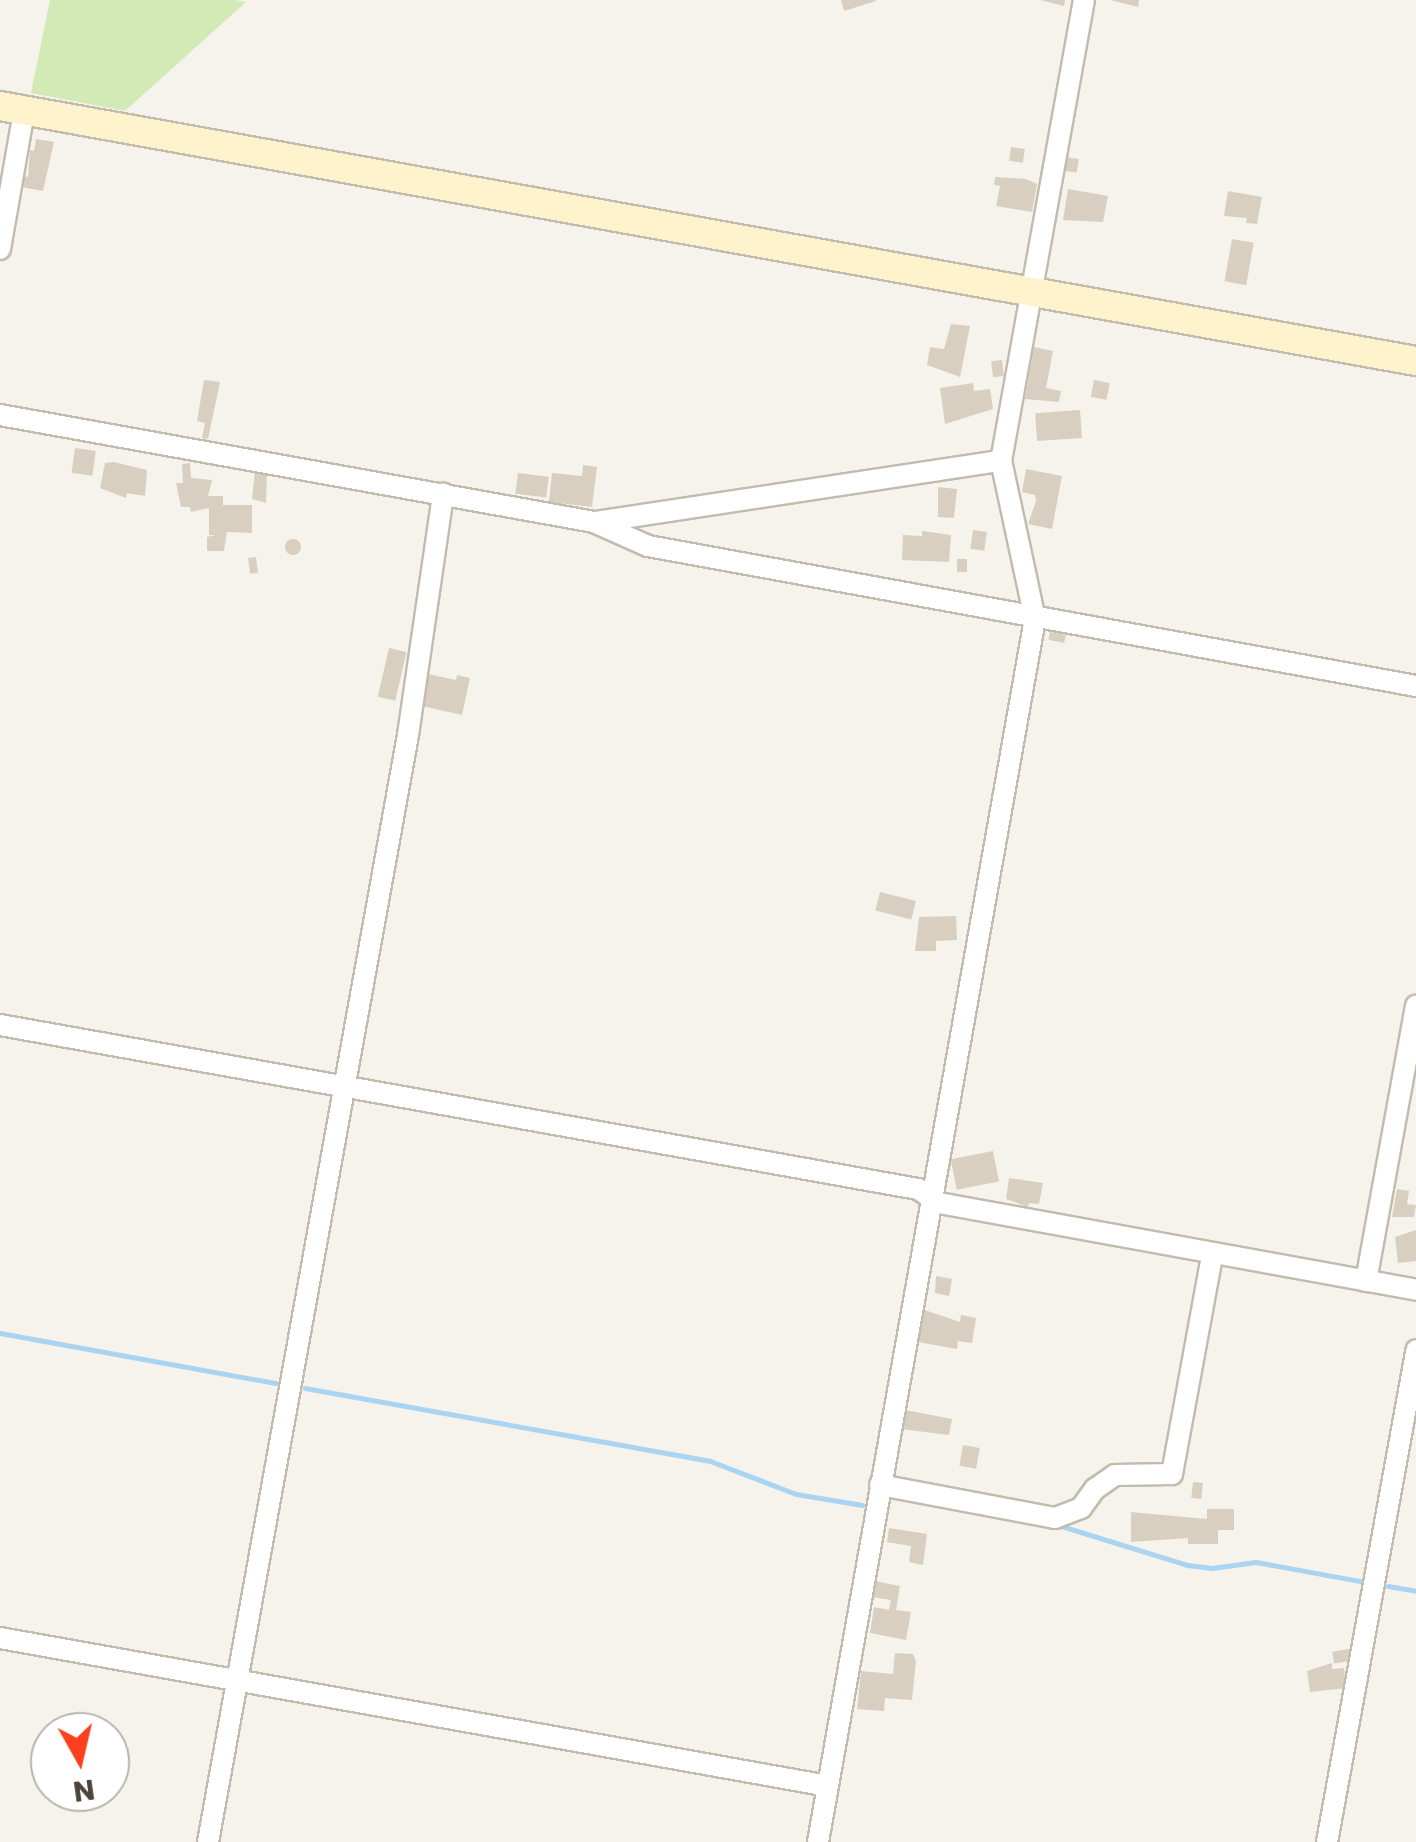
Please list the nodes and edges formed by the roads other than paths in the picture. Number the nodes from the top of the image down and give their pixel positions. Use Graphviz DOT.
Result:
graph roads {
  1 [pos="1084,0"];
  2 [pos="12,109"];
  3 [pos="0,249"];
  4 [pos="1033,291"];
  5 [pos="1416,361"];
  6 [pos="0,415"];
  7 [pos="1001,461"];
  8 [pos="443,494"];
  9 [pos="594,522"];
  10 [pos="1035,619"];
  11 [pos="1416,686"];
  12 [pos="1416,1006"];
  13 [pos="0,1025"];
  14 [pos="345,1087"];
  15 [pos="930,1198"];
  16 [pos="1212,1254"];
  17 [pos="1366,1281"];
  18 [pos="1416,1290"];
  19 [pos="1416,1350"];
  20 [pos="880,1486"];
  21 [pos="0,1638"];
  22 [pos="235,1680"];
  23 [pos="828,1786"];
  24 [pos="208,1842"];
  25 [pos="818,1842"];
  26 [pos="1327,1842"];
  1 -- 4 [label="street"];
  2 -- 3 [label="street"];
  2 -- 4 [label="street"];
  4 -- 5 [label="street"];
  4 -- 7 [label="street"];
  6 -- 8 [label="street"];
  7 -- 9 [label="street"];
  7 -- 10 [label="street"];
  8 -- 9 [label="street"];
  8 -- 14 [label="street"];
  9 -- 10 [label="street"];
  10 -- 11 [label="street"];
  10 -- 15 [label="street"];
  12 -- 17 [label="street"];
  13 -- 14 [label="street"];
  14 -- 15 [label="street"];
  14 -- 22 [label="street"];
  15 -- 16 [label="street"];
  15 -- 20 [label="street"];
  16 -- 17 [label="street"];
  16 -- 20 [label="street"];
  17 -- 18 [label="street"];
  19 -- 26 [label="street"];
  20 -- 23 [label="street"];
  21 -- 22 [label="street"];
  22 -- 23 [label="street"];
  22 -- 24 [label="street"];
  23 -- 25 [label="street"];
}
